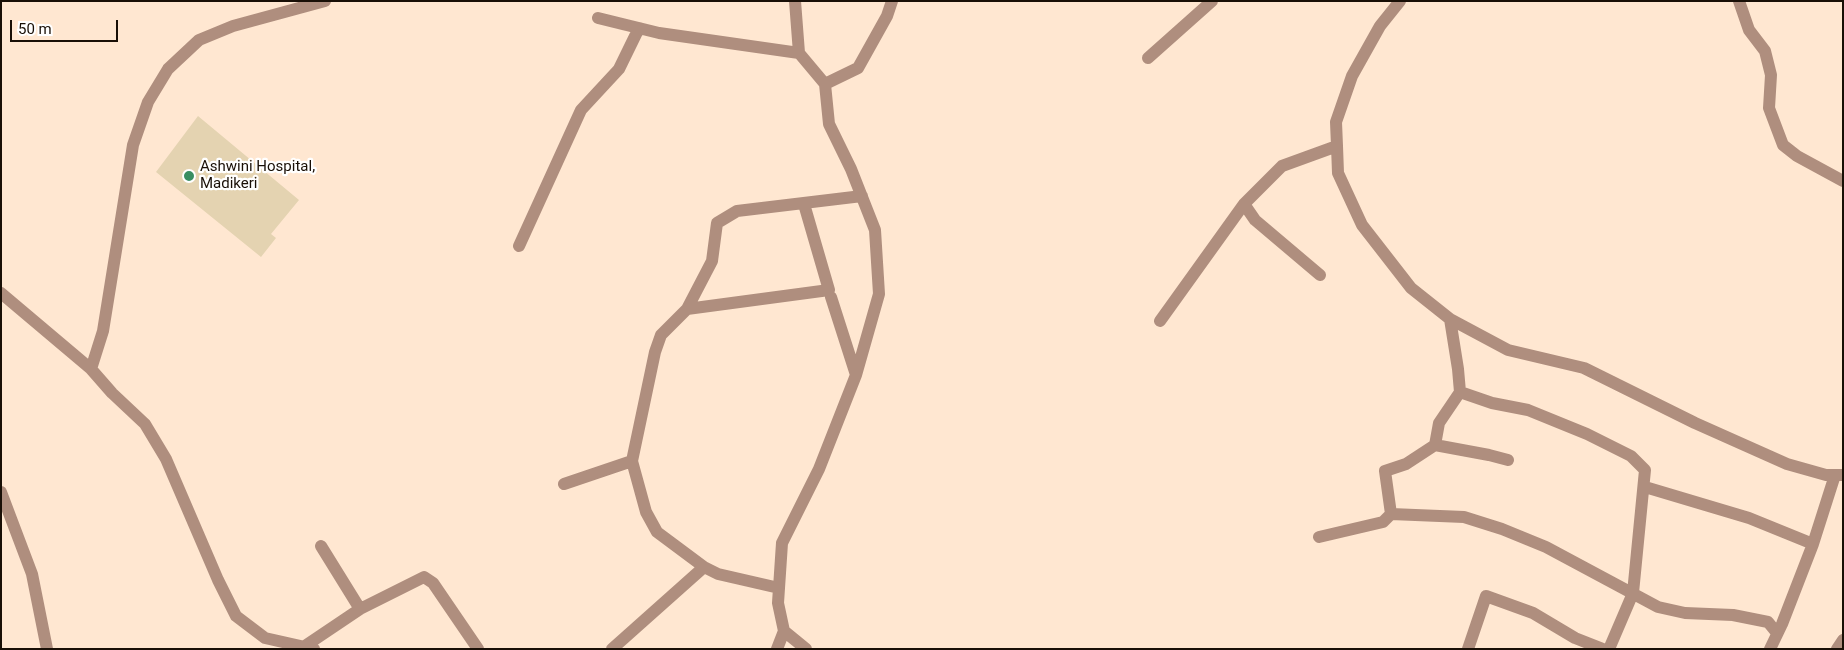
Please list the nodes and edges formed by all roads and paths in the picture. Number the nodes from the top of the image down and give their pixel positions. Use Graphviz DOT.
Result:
graph roads {
  1 [pos="795,1"];
  2 [pos="892,1"];
  3 [pos="1212,1"];
  4 [pos="1400,1"];
  5 [pos="1739,1"];
  6 [pos="323,2"];
  7 [pos="598,18"];
  8 [pos="639,28"];
  9 [pos="799,53"];
  10 [pos="1148,58"];
  11 [pos="825,84"];
  12 [pos="1337,146"];
  13 [pos="1843,181"];
  14 [pos="862,196"];
  15 [pos="804,204"];
  16 [pos="1244,204"];
  17 [pos="519,246"];
  18 [pos="1320,275"];
  19 [pos="1,293"];
  20 [pos="831,297"];
  21 [pos="687,309"];
  22 [pos="1450,319"];
  23 [pos="1160,320"];
  24 [pos="91,369"];
  25 [pos="856,375"];
  26 [pos="1460,392"];
  27 [pos="1435,445"];
  28 [pos="1508,460"];
  29 [pos="632,461"];
  30 [pos="1839,475"];
  31 [pos="564,484"];
  32 [pos="1645,487"];
  33 [pos="1,492"];
  34 [pos="1391,514"];
  35 [pos="1319,537"];
  36 [pos="1813,544"];
  37 [pos="321,546"];
  38 [pos="704,568"];
  39 [pos="779,588"];
  40 [pos="1633,593"];
  41 [pos="360,609"];
  42 [pos="784,631"];
  43 [pos="1778,633"];
  44 [pos="1843,640"];
  45 [pos="310,648"];
  46 [pos="47,649"];
  47 [pos="478,649"];
  48 [pos="612,649"];
  49 [pos="777,649"];
  50 [pos="806,649"];
  51 [pos="1468,649"];
  52 [pos="1603,649"];
  53 [pos="1609,649"];
  54 [pos="1770,649"];
  55 [pos="1837,649"];
  1 -- 9 [label="street"];
  2 -- 11 [label="street"];
  3 -- 10 [label="street"];
  4 -- 12 [label="street"];
  5 -- 13 [label="street"];
  6 -- 24 [label="street"];
  7 -- 8 [label="street"];
  8 -- 9 [label="street"];
  8 -- 17 [label="street"];
  9 -- 11 [label="street"];
  11 -- 14 [label="street"];
  12 -- 16 [label="street"];
  12 -- 22 [label="street"];
  14 -- 15 [label="street"];
  14 -- 25 [label="street"];
  15 -- 21 [label="street"];
  15 -- 21 [label="street"];
  16 -- 18 [label="street"];
  16 -- 23 [label="street"];
  19 -- 24 [label="street"];
  20 -- 25 [label="street"];
  21 -- 29 [label="street"];
  22 -- 26 [label="street"];
  22 -- 30 [label="street"];
  24 -- 45 [label="street"];
  25 -- 39 [label="street"];
  26 -- 27 [label="street"];
  26 -- 32 [label="street"];
  27 -- 28 [label="street"];
  27 -- 34 [label="street"];
  29 -- 31 [label="street"];
  29 -- 38 [label="street"];
  30 -- 36 [label="street"];
  32 -- 36 [label="street"];
  32 -- 40 [label="street"];
  33 -- 46 [label="street"];
  34 -- 35 [label="street"];
  34 -- 40 [label="street"];
  36 -- 43 [label="street"];
  37 -- 41 [label="street"];
  38 -- 39 [label="street"];
  38 -- 48 [label="street"];
  39 -- 42 [label="street"];
  40 -- 43 [label="street"];
  40 -- 53 [label="street"];
  41 -- 45 [label="street"];
  41 -- 47 [label="street"];
  42 -- 49 [label="street"];
  42 -- 50 [label="street"];
  43 -- 54 [label="street"];
  44 -- 55 [label="street"];
  51 -- 52 [label="street"];
}
